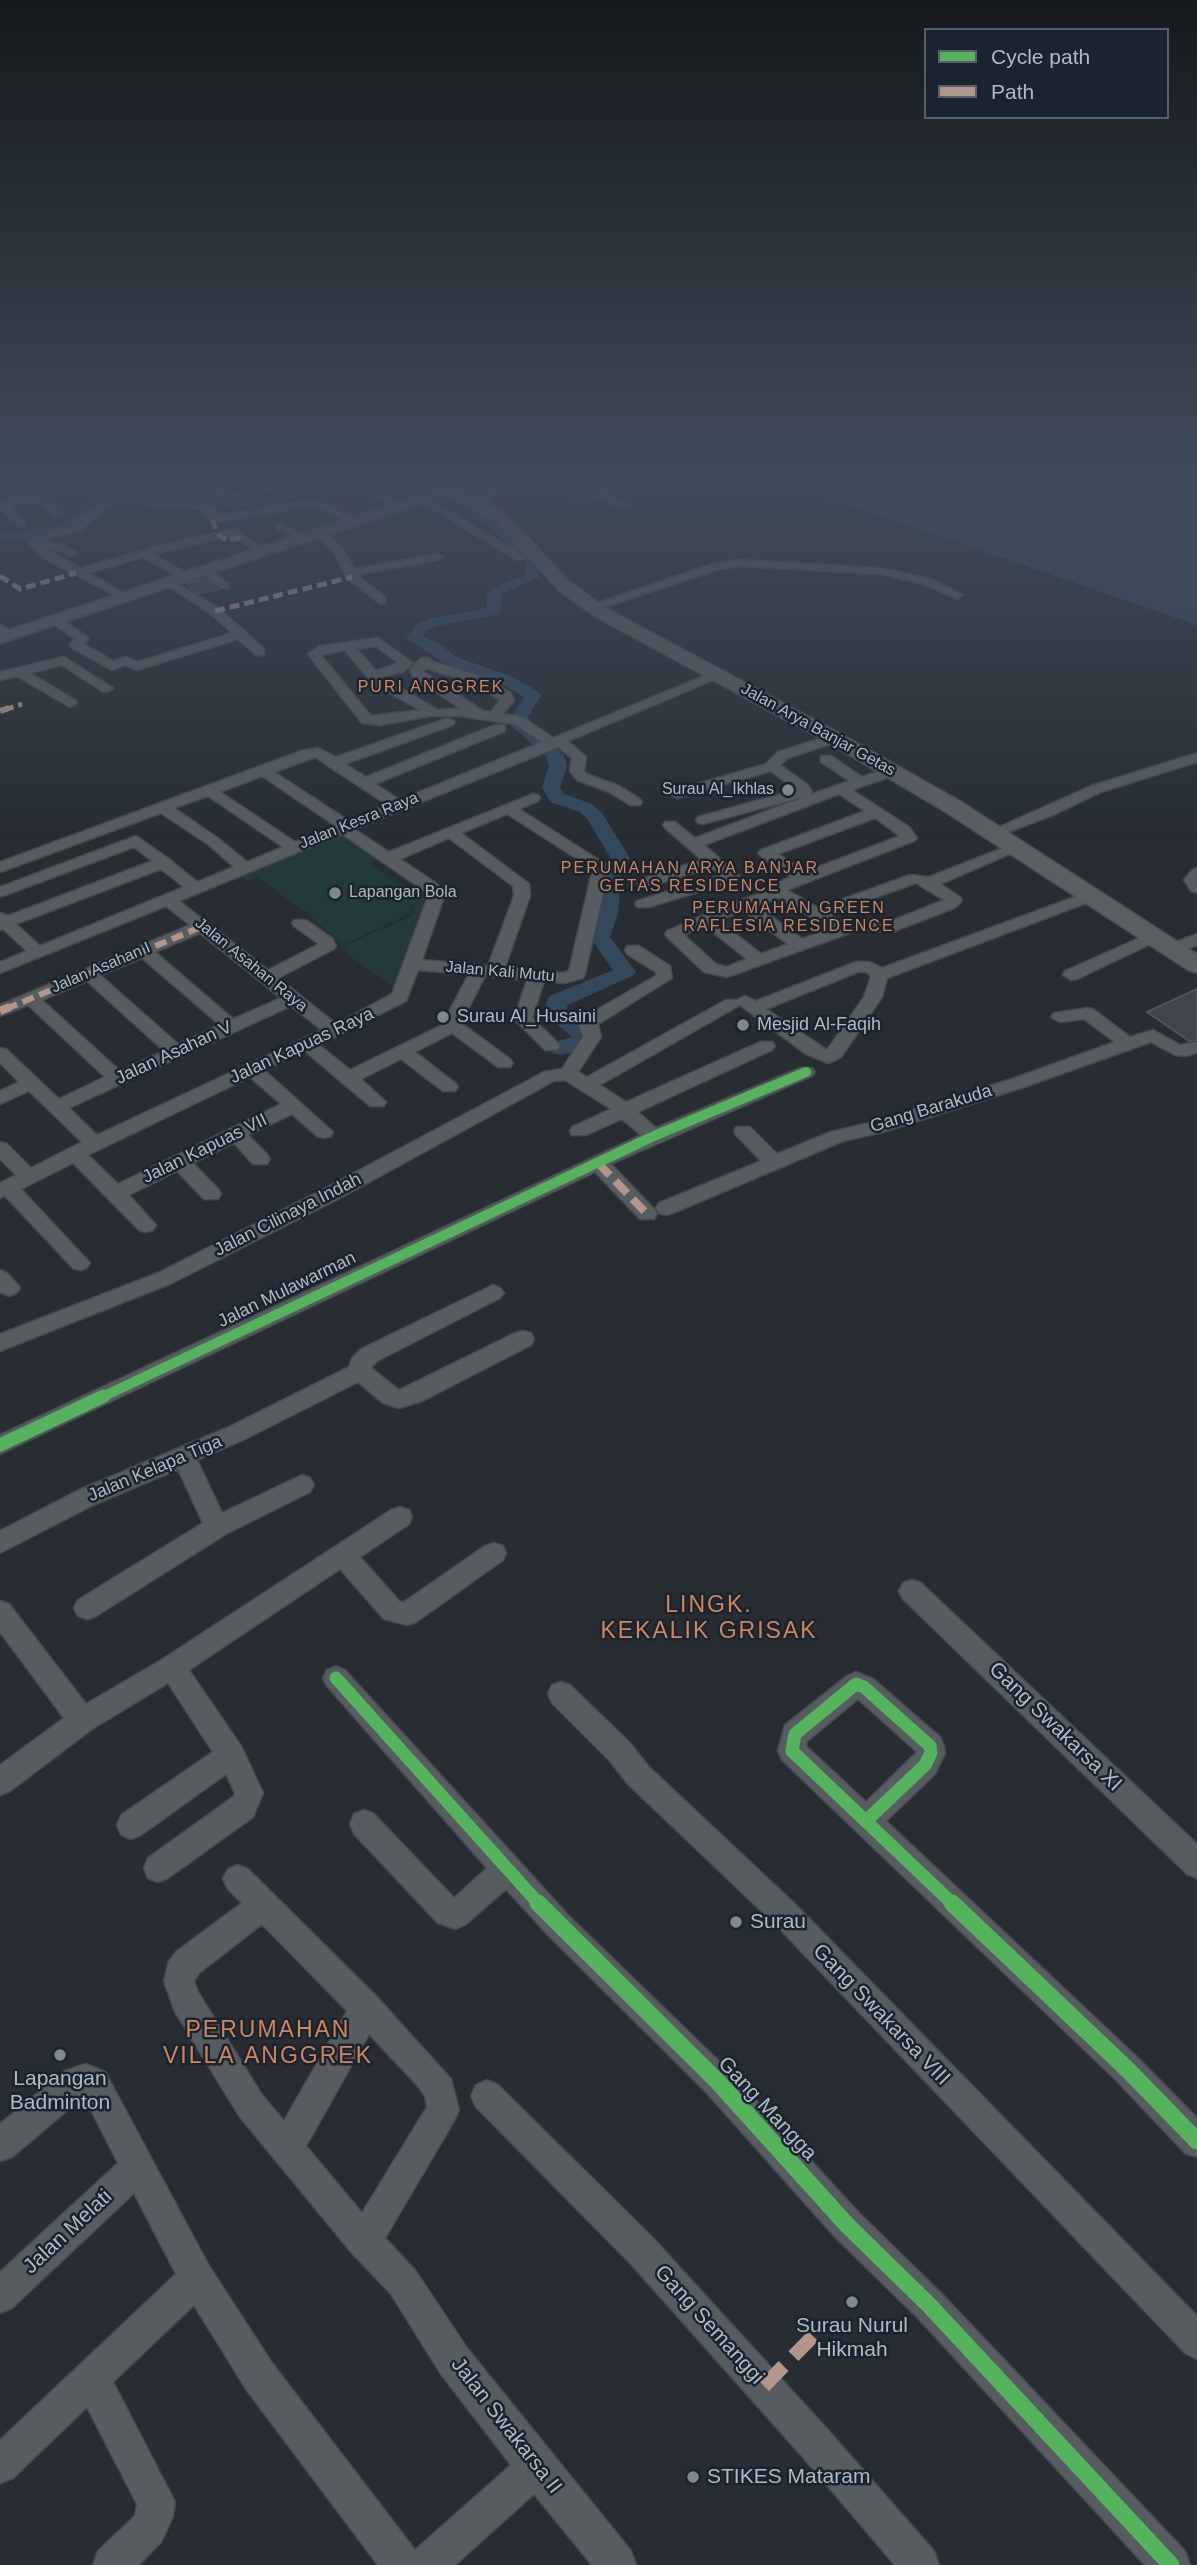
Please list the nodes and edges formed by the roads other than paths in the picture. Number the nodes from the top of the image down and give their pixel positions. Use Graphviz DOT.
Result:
graph roads {
  1 [pos="113,600"];
  2 [pos="197,600"];
  3 [pos="582,600"];
  4 [pos="614,600"];
  5 [pos="592,607"];
  6 [pos="54,620"];
  7 [pos="3,634"];
  8 [pos="240,634"];
  9 [pos="348,646"];
  10 [pos="260,652"];
  11 [pos="21,673"];
  12 [pos="719,674"];
  13 [pos="0,676"];
  14 [pos="373,676"];
  15 [pos="107,688"];
  16 [pos="70,703"];
  17 [pos="432,712"];
  18 [pos="491,720"];
  19 [pos="448,722"];
  20 [pos="548,746"];
  21 [pos="830,748"];
  22 [pos="1194,761"];
  23 [pos="333,763"];
  24 [pos="773,766"];
  25 [pos="893,771"];
  26 [pos="266,772"];
  27 [pos="364,783"];
  28 [pos="861,783"];
  29 [pos="842,789"];
  30 [pos="208,790"];
  31 [pos="677,794"];
  32 [pos="533,798"];
  33 [pos="635,802"];
  34 [pos="398,805"];
  35 [pos="162,807"];
  36 [pos="507,808"];
  37 [pos="876,812"];
  38 [pos="703,820"];
  39 [pos="670,825"];
  40 [pos="345,827"];
  41 [pos="450,832"];
  42 [pos="995,832"];
  43 [pos="694,844"];
  44 [pos="1018,847"];
  45 [pos="294,848"];
  46 [pos="389,858"];
  47 [pos="714,861"];
  48 [pos="164,862"];
  49 [pos="0,867"];
  50 [pos="246,869"];
  51 [pos="1197,873"];
  52 [pos="804,879"];
  53 [pos="645,883"];
  54 [pos="929,883"];
  55 [pos="783,886"];
  56 [pos="197,888"];
  57 [pos="1197,888"];
  58 [pos="0,892"];
  59 [pos="1091,895"];
  60 [pos="168,900"];
  61 [pos="643,904"];
  62 [pos="744,904"];
  63 [pos="818,913"];
  64 [pos="706,919"];
  65 [pos="2,922"];
  66 [pos="300,923"];
  67 [pos="203,926"];
  68 [pos="843,929"];
  69 [pos="1155,936"];
  70 [pos="1197,939"];
  71 [pos="800,946"];
  72 [pos="1174,949"];
  73 [pos="634,950"];
  74 [pos="144,951"];
  75 [pos="37,952"];
  76 [pos="760,961"];
  77 [pos="413,964"];
  78 [pos="1197,965"];
  79 [pos="0,968"];
  80 [pos="487,971"];
  81 [pos="88,973"];
  82 [pos="537,975"];
  83 [pos="880,975"];
  84 [pos="1071,975"];
  85 [pos="268,977"];
  86 [pos="30,998"];
  87 [pos="292,999"];
  88 [pos="744,1004"];
  89 [pos="0,1011"];
  90 [pos="1092,1015"];
  91 [pos="1060,1017"];
  92 [pos="452,1024"];
  93 [pos="232,1027"];
  94 [pos="334,1031"];
  95 [pos="1153,1035"];
  96 [pos="306,1043"];
  97 [pos="1127,1043"];
  98 [pos="551,1046"];
  99 [pos="766,1046"];
  100 [pos="1197,1046"];
  101 [pos="176,1052"];
  102 [pos="403,1052"];
  103 [pos="0,1053"];
  104 [pos="504,1063"];
  105 [pos="253,1069"];
  106 [pos="806,1072"];
  107 [pos="568,1074"];
  108 [pos="118,1079"];
  109 [pos="349,1079"];
  110 [pos="30,1084"];
  111 [pos="587,1085"];
  112 [pos="449,1087"];
  113 [pos="0,1098"];
  114 [pos="377,1102"];
  115 [pos="294,1105"];
  116 [pos="56,1107"];
  117 [pos="623,1109"];
  118 [pos="579,1131"];
  119 [pos="743,1131"];
  120 [pos="324,1132"];
  121 [pos="236,1134"];
  122 [pos="654,1136"];
  123 [pos="95,1143"];
  124 [pos="0,1148"];
  125 [pos="75,1153"];
  126 [pos="260,1159"];
  127 [pos="179,1161"];
  128 [pos="774,1162"];
  129 [pos="594,1165"];
  130 [pos="29,1177"];
  131 [pos="4,1189"];
  132 [pos="115,1194"];
  133 [pos="211,1194"];
  134 [pos="146,1225"];
  135 [pos="80,1263"];
  136 [pos="493,1293"];
  137 [pos="523,1339"];
  138 [pos="0,1343"];
  139 [pos="360,1371"];
  140 [pos="0,1445"];
  141 [pos="184,1457"];
  142 [pos="302,1485"];
  143 [pos="400,1517"];
  144 [pos="217,1527"];
  145 [pos="0,1543"];
  146 [pos="494,1553"];
  147 [pos="343,1555"];
  148 [pos="912,1591"];
  149 [pos="87,1608"];
  150 [pos="0,1612"];
  151 [pos="172,1667"];
  152 [pos="336,1678"];
  153 [pos="561,1694"];
  154 [pos="82,1720"];
  155 [pos="231,1755"];
  156 [pos="0,1782"];
  157 [pos="866,1821"];
  158 [pos="364,1824"];
  159 [pos="131,1825"];
  160 [pos="1197,1864"];
  161 [pos="158,1868"];
  162 [pos="506,1870"];
  163 [pos="238,1879"];
  164 [pos="264,1905"];
  165 [pos="366,2008"];
  166 [pos="487,2096"];
  167 [pos="1197,2141"];
  168 [pos="0,2145"];
  169 [pos="287,2148"];
  170 [pos="137,2168"];
  171 [pos="364,2241"];
  172 [pos="197,2278"];
  173 [pos="0,2296"];
  174 [pos="1197,2341"];
  175 [pos="91,2377"];
  176 [pos="0,2465"];
  177 [pos="536,2467"];
  178 [pos="111,2565"];
  179 [pos="402,2565"];
  180 [pos="427,2565"];
  181 [pos="617,2565"];
  182 [pos="920,2565"];
  183 [pos="1171,2565"];
  1 -- 6 [label="main road"];
  2 -- 8 [label="street"];
  3 -- 5 [label="highway, Jalan Arya Banjar Getas"];
  4 -- 5 [label="street"];
  5 -- 12 [label="highway, Jalan Arya Banjar Getas"];
  6 -- 7 [label="main road"];
  6 -- 8 [label="street"];
  8 -- 10 [label="street"];
  9 -- 14 [label="street"];
  9 -- 14 [label="street"];
  9 -- 17 [label="street"];
  11 -- 13 [label="street"];
  11 -- 15 [label="street"];
  11 -- 16 [label="street"];
  12 -- 20 [label="street, Jalan Kesra Raya"];
  12 -- 21 [label="highway, Jalan Arya Banjar Getas"];
  14 -- 17 [label="street"];
  17 -- 18 [label="street"];
  18 -- 18 [label="street"];
  18 -- 20 [label="street"];
  18 -- 27 [label="street"];
  19 -- 23 [label="street"];
  20 -- 33 [label="street"];
  20 -- 34 [label="street, Jalan Kesra Raya"];
  21 -- 24 [label="street"];
  21 -- 25 [label="highway, Jalan Arya Banjar Getas"];
  21 -- 28 [label="street"];
  22 -- 42 [label="street"];
  23 -- 26 [label="street"];
  23 -- 27 [label="street"];
  24 -- 31 [label="street"];
  24 -- 38 [label="street"];
  25 -- 28 [label="street"];
  25 -- 42 [label="highway, Jalan Arya Banjar Getas"];
  26 -- 30 [label="street"];
  26 -- 40 [label="street, Jalan Kapuas Raya"];
  27 -- 34 [label="street"];
  28 -- 29 [label="street"];
  29 -- 37 [label="street"];
  29 -- 43 [label="street"];
  30 -- 35 [label="street"];
  30 -- 45 [label="street"];
  32 -- 36 [label="street"];
  34 -- 40 [label="street, Jalan Kesra Raya"];
  35 -- 49 [label="street"];
  35 -- 50 [label="street"];
  36 -- 41 [label="street"];
  36 -- 82 [label="street, Jalan Kali Mutu"];
  37 -- 52 [label="street"];
  37 -- 52 [label="street"];
  39 -- 43 [label="street"];
  40 -- 45 [label="street, Jalan Kesra Raya"];
  40 -- 46 [label="street, Jalan Kapuas Raya"];
  41 -- 46 [label="street"];
  41 -- 80 [label="street"];
  42 -- 44 [label="highway, Jalan Arya Banjar Getas"];
  43 -- 47 [label="street"];
  44 -- 54 [label="street"];
  44 -- 59 [label="highway, Jalan Arya Banjar Getas"];
  45 -- 50 [label="street, Jalan Kesra Raya"];
  46 -- 77 [label="street, Jalan Kapuas Raya"];
  47 -- 53 [label="street"];
  47 -- 61 [label="street"];
  48 -- 56 [label="street"];
  48 -- 58 [label="street"];
  48 -- 65 [label="street"];
  50 -- 56 [label="street, Jalan Kesra Raya"];
  51 -- 57 [label="street"];
  52 -- 55 [label="street"];
  54 -- 63 [label="street"];
  54 -- 68 [label="street"];
  56 -- 60 [label="street, Jalan Kesra Raya"];
  59 -- 69 [label="highway, Jalan Arya Banjar Getas"];
  59 -- 83 [label="street"];
  60 -- 67 [label="street, Jalan Asahan Raya"];
  60 -- 75 [label="street, Jalan Kesra Raya"];
  62 -- 63 [label="street"];
  62 -- 64 [label="street"];
  62 -- 71 [label="street"];
  63 -- 68 [label="street"];
  64 -- 76 [label="street"];
  64 -- 76 [label="street"];
  65 -- 75 [label="street"];
  66 -- 85 [label="street"];
  67 -- 74 [label="street, Jalan Asahan I"];
  67 -- 85 [label="street, Jalan Asahan Raya"];
  68 -- 71 [label="street"];
  69 -- 72 [label="highway, Jalan Arya Banjar Getas"];
  69 -- 84 [label="street"];
  70 -- 72 [label="street"];
  71 -- 76 [label="street"];
  72 -- 78 [label="highway, Jalan Arya Banjar Getas"];
  73 -- 107 [label="street"];
  74 -- 81 [label="street, Jalan Asahan I"];
  74 -- 93 [label="street"];
  75 -- 79 [label="street, Jalan Kesra Raya"];
  77 -- 80 [label="street, Jalan Kali Mutu"];
  77 -- 94 [label="street, Jalan Kapuas Raya"];
  80 -- 82 [label="street, Jalan Kali Mutu"];
  80 -- 92 [label="street"];
  81 -- 86 [label="street, Jalan Asahan I"];
  81 -- 101 [label="street"];
  82 -- 98 [label="street"];
  83 -- 88 [label="street"];
  83 -- 88 [label="street"];
  85 -- 87 [label="street, Jalan Asahan Raya"];
  86 -- 89 [label="street, Jalan Asahan I"];
  86 -- 108 [label="street"];
  87 -- 93 [label="street, Jalan Asahan V"];
  87 -- 94 [label="street, Jalan Asahan Raya"];
  88 -- 111 [label="street"];
  90 -- 91 [label="street"];
  90 -- 95 [label="street"];
  90 -- 97 [label="street"];
  92 -- 102 [label="street"];
  92 -- 104 [label="street"];
  93 -- 101 [label="street, Jalan Asahan V"];
  94 -- 96 [label="street, Jalan Kapuas Raya"];
  95 -- 97 [label="street, Gang Barakuda"];
  95 -- 100 [label="street"];
  96 -- 105 [label="street, Jalan Kapuas Raya"];
  96 -- 109 [label="street"];
  97 -- 128 [label="street, Gang Barakuda"];
  99 -- 117 [label="street"];
  101 -- 108 [label="street, Jalan Asahan V"];
  102 -- 109 [label="street"];
  102 -- 112 [label="street"];
  103 -- 110 [label="street"];
  105 -- 115 [label="street"];
  105 -- 123 [label="street, Jalan Kapuas Raya"];
  106 -- 122 [label="street, Jalan Mulawarman"];
  107 -- 111 [label="street"];
  107 -- 138 [label="street, Jalan Cilinaya Indah"];
  108 -- 116 [label="street, Jalan Asahan V"];
  109 -- 114 [label="street"];
  110 -- 113 [label="street"];
  110 -- 116 [label="street"];
  111 -- 117 [label="street"];
  115 -- 120 [label="street"];
  115 -- 121 [label="street, Jalan Kapuas VII"];
  116 -- 123 [label="street"];
  117 -- 118 [label="street"];
  117 -- 122 [label="street"];
  119 -- 128 [label="street"];
  121 -- 126 [label="street"];
  121 -- 127 [label="street, Jalan Kapuas VII"];
  122 -- 129 [label="street, Jalan Mulawarman"];
  123 -- 125 [label="street, Jalan Kapuas Raya"];
  124 -- 130 [label="street"];
  125 -- 130 [label="street, Jalan Kapuas Raya"];
  125 -- 132 [label="street"];
  127 -- 132 [label="street, Jalan Kapuas VII"];
  127 -- 133 [label="street"];
  128 -- 129 [label="street, Gang Barakuda"];
  129 -- 140 [label="street, Jalan Mulawarman"];
  130 -- 131 [label="street, Jalan Kapuas Raya"];
  131 -- 135 [label="street"];
  132 -- 134 [label="street"];
  136 -- 139 [label="street, Jalan Kelapa Tiga"];
  137 -- 139 [label="street"];
  139 -- 141 [label="street, Jalan Kelapa Tiga"];
  141 -- 144 [label="street"];
  141 -- 145 [label="street, Jalan Kelapa Tiga"];
  142 -- 144 [label="street"];
  143 -- 147 [label="street"];
  144 -- 149 [label="street"];
  146 -- 147 [label="street"];
  147 -- 151 [label="street"];
  148 -- 160 [label="street, Gang Swakarsa XI"];
  150 -- 154 [label="street"];
  151 -- 154 [label="street"];
  151 -- 155 [label="street"];
  152 -- 162 [label="street, Gang Mangga"];
  153 -- 174 [label="street, Gang Swakarsa VIII"];
  154 -- 156 [label="street"];
  155 -- 159 [label="street"];
  155 -- 161 [label="street"];
  157 -- 157 [label="street"];
  157 -- 167 [label="street"];
  158 -- 162 [label="street"];
  162 -- 183 [label="street, Gang Mangga"];
  163 -- 164 [label="street"];
  164 -- 165 [label="street"];
  164 -- 169 [label="street, Jalan Swakarsa II"];
  165 -- 169 [label="street"];
  165 -- 171 [label="street"];
  166 -- 182 [label="street, Gang Semanggi"];
  168 -- 170 [label="street"];
  169 -- 171 [label="street, Jalan Swakarsa II"];
  170 -- 172 [label="street"];
  170 -- 173 [label="street, Jalan Melati"];
  171 -- 177 [label="street, Jalan Swakarsa II"];
  172 -- 175 [label="street"];
  172 -- 179 [label="street"];
  175 -- 176 [label="street"];
  175 -- 178 [label="street"];
  177 -- 180 [label="street"];
  177 -- 181 [label="street, Jalan Swakarsa II"];
}
